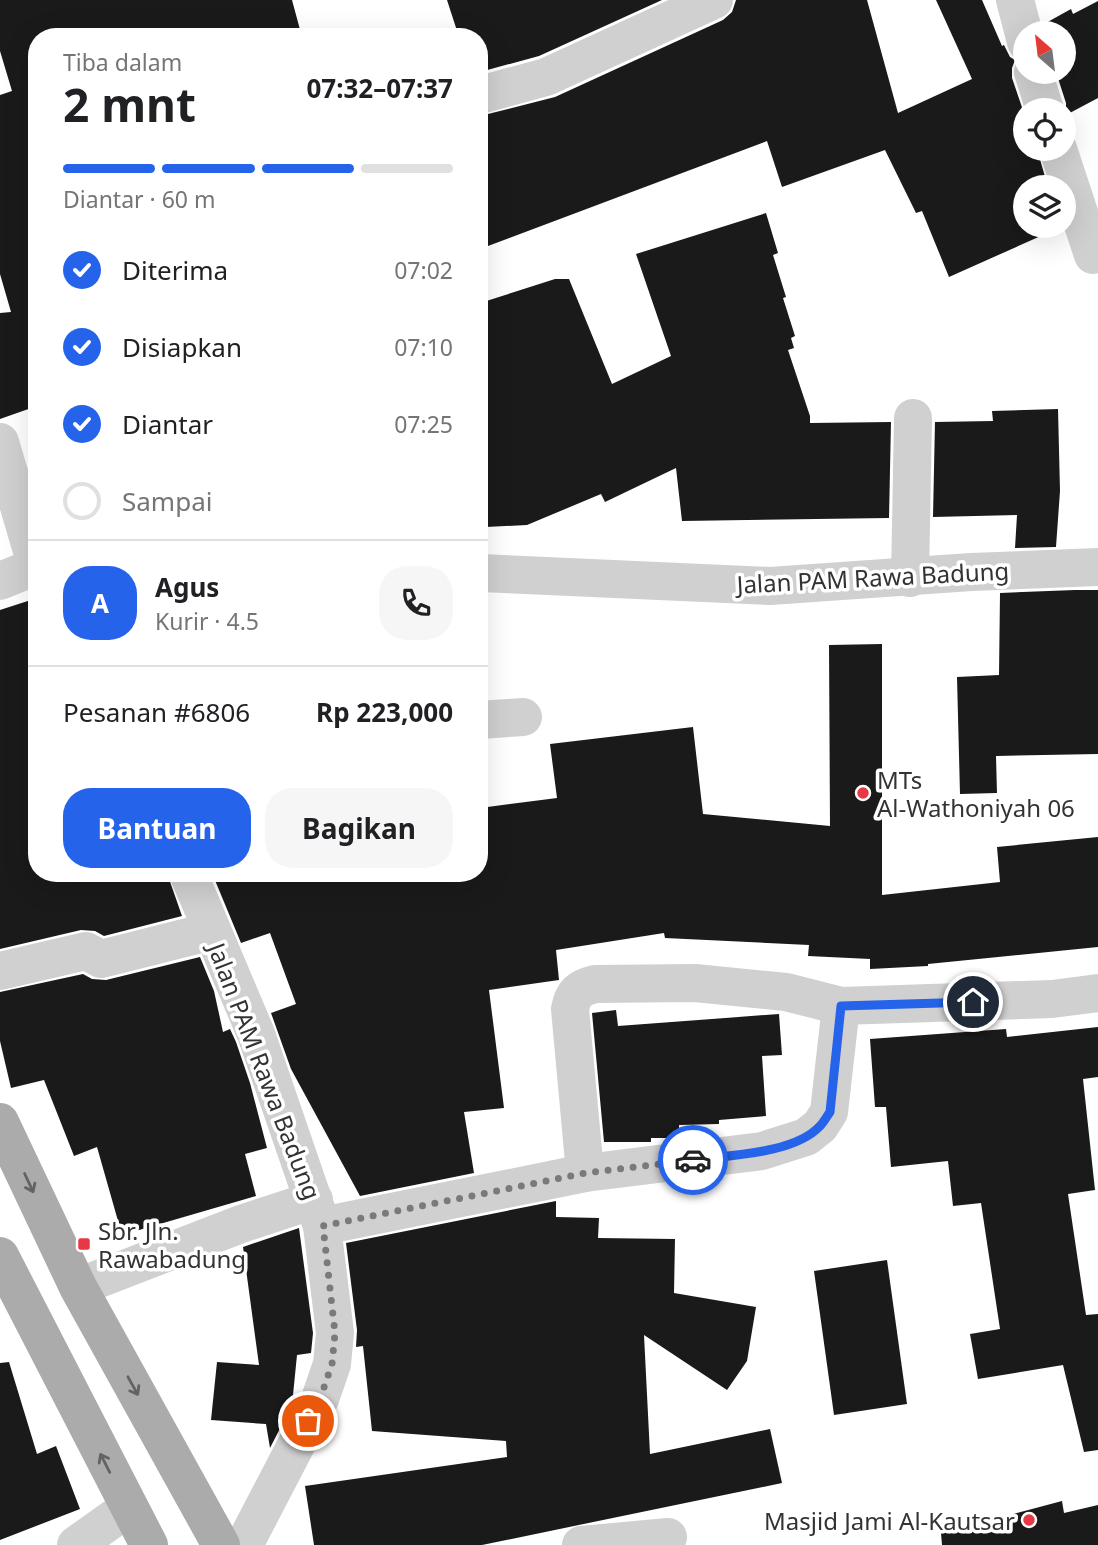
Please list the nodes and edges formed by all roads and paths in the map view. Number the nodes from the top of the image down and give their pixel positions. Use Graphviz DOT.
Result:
graph roads {
  1 [pos="714,0"];
  2 [pos="1015,0"];
  3 [pos="1020,21"];
  4 [pos="488,93"];
  5 [pos="1062,161"];
  6 [pos="1093,255"];
  7 [pos="913,418"];
  8 [pos="0,442"];
  9 [pos="28,539"];
  10 [pos="1098,567"];
  11 [pos="28,570"];
  12 [pos="488,573"];
  13 [pos="910,578"];
  14 [pos="0,582"];
  15 [pos="523,717"];
  16 [pos="488,719"];
  17 [pos="192,882"];
  18 [pos="212,930"];
  19 [pos="0,971"];
  20 [pos="1098,993"];
  21 [pos="841,1006"];
  22 [pos="0,1122"];
  23 [pos="585,1173"];
  24 [pos="318,1213"];
  25 [pos="5,1274"];
  26 [pos="78,1287"];
  27 [pos="128,1508"];
  28 [pos="668,1537"];
  29 [pos="76,1545"];
  30 [pos="149,1545"];
  31 [pos="221,1545"];
  32 [pos="244,1545"];
  33 [pos="581,1545"];
  1 -- 4 [label="street"];
  2 -- 3 [label="street"];
  5 -- 6 [label="street"];
  7 -- 13 [label="street"];
  8 -- 9 [label="street"];
  10 -- 13 [label="street, Jalan PAM Rawa Badung"];
  11 -- 14 [label="street"];
  12 -- 13 [label="street, Jalan PAM Rawa Badung"];
  15 -- 16 [label="street"];
  17 -- 18 [label="street, Jalan PAM Rawa Badung"];
  18 -- 19 [label="street"];
  18 -- 24 [label="street, Jalan PAM Rawa Badung"];
  20 -- 21 [label="street"];
  21 -- 23 [label="street"];
  21 -- 23 [label="street"];
  22 -- 26 [label="main road, one-way"];
  23 -- 24 [label="street"];
  24 -- 26 [label="street"];
  24 -- 32 [label="street, Jalan PAM Rawa Badung"];
  27 -- 25 [label="main road, one-way"];
  26 -- 31 [label="main road, one-way"];
  27 -- 29 [label="street"];
  27 -- 30 [label="main road"];
  28 -- 33 [label="street"];
}
